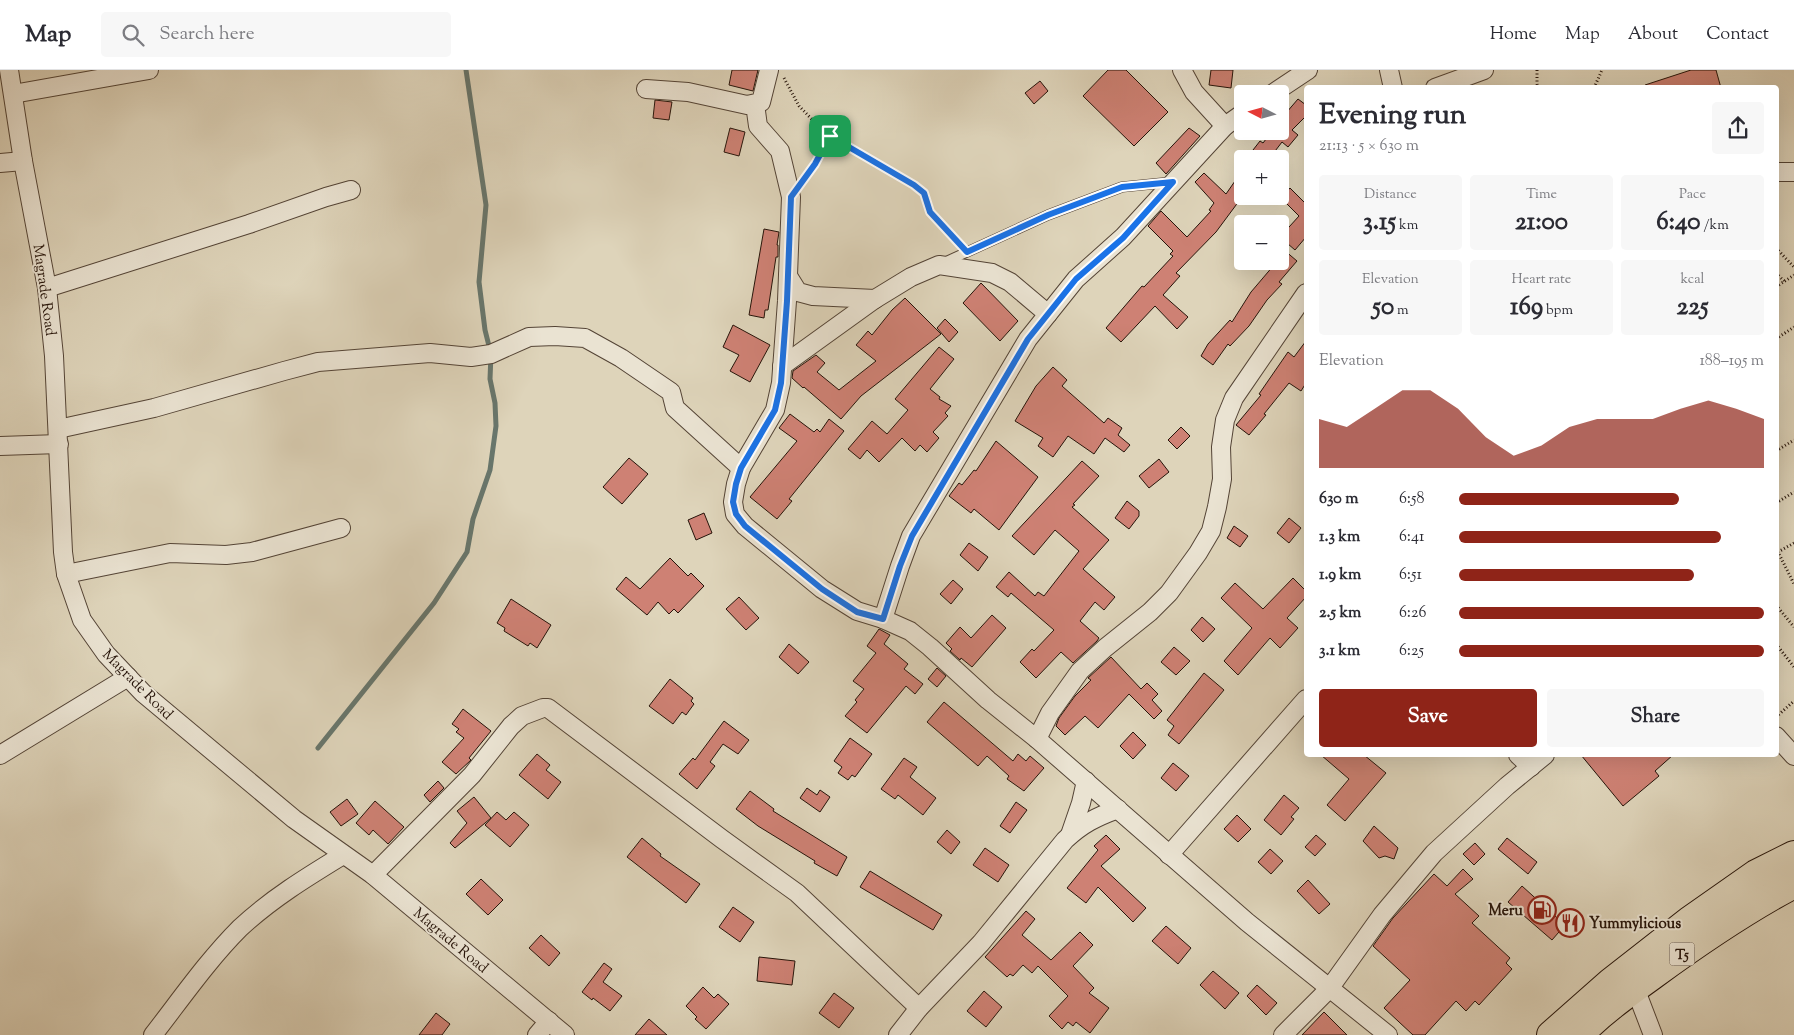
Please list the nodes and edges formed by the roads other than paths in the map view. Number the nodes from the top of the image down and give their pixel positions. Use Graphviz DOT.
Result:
graph roads {
  1 [pos="9,70"];
  2 [pos="149,70"];
  3 [pos="769,70"];
  4 [pos="1182,70"];
  5 [pos="1308,70"];
  6 [pos="1388,70"];
  7 [pos="1484,70"];
  8 [pos="1286,85"];
  9 [pos="1392,85"];
  10 [pos="1443,85"];
  11 [pos="646,89"];
  12 [pos="13,94"];
  13 [pos="755,104"];
  14 [pos="1234,120"];
  15 [pos="1225,126"];
  16 [pos="23,161"];
  17 [pos="0,163"];
  18 [pos="1779,172"];
  19 [pos="1794,172"];
  20 [pos="1173,182"];
  21 [pos="351,190"];
  22 [pos="939,265"];
  23 [pos="788,276"];
  24 [pos="47,288"];
  25 [pos="1304,297"];
  26 [pos="875,299"];
  27 [pos="1048,314"];
  28 [pos="782,366"];
  29 [pos="59,436"];
  30 [pos="0,446"];
  31 [pos="741,468"];
  32 [pos="341,528"];
  33 [pos="66,574"];
  34 [pos="883,619"];
  35 [pos="128,677"];
  36 [pos="1304,701"];
  37 [pos="1037,739"];
  38 [pos="1779,739"];
  39 [pos="0,755"];
  40 [pos="1794,756"];
  41 [pos="1538,757"];
  42 [pos="1525,761"];
  43 [pos="1086,781"];
  44 [pos="1118,809"];
  45 [pos="1070,835"];
  46 [pos="343,854"];
  47 [pos="1169,854"];
  48 [pos="1794,855"];
  49 [pos="373,875"];
  50 [pos="1794,884"];
  51 [pos="1635,988"];
  52 [pos="1329,989"];
  53 [pos="919,1008"];
  54 [pos="549,1021"];
  55 [pos="153,1035"];
  56 [pos="538,1035"];
  57 [pos="564,1035"];
  58 [pos="898,1035"];
  59 [pos="1283,1035"];
  60 [pos="1388,1035"];
  61 [pos="1551,1035"];
  62 [pos="1579,1035"];
  63 [pos="1653,1035"];
  1 -- 12 [label="street, Magrade Road"];
  2 -- 12 [label="street"];
  3 -- 13 [label="street"];
  4 -- 15 [label="street"];
  5 -- 8 [label="street"];
  6 -- 9 [label="street"];
  7 -- 10 [label="street"];
  11 -- 13 [label="street"];
  12 -- 16 [label="street, Magrade Road"];
  13 -- 23 [label="street"];
  14 -- 15 [label="street"];
  15 -- 20 [label="street"];
  16 -- 17 [label="street"];
  16 -- 24 [label="street, Magrade Road"];
  18 -- 19 [label="street"];
  20 -- 22 [label="lane"];
  20 -- 27 [label="street"];
  21 -- 24 [label="street"];
  22 -- 26 [label="street"];
  22 -- 27 [label="street"];
  23 -- 26 [label="street"];
  23 -- 28 [label="street"];
  24 -- 29 [label="street, Magrade Road"];
  25 -- 37 [label="street"];
  26 -- 28 [label="street"];
  27 -- 34 [label="street"];
  28 -- 31 [label="street"];
  29 -- 30 [label="street"];
  29 -- 31 [label="street"];
  29 -- 33 [label="street, Magrade Road"];
  31 -- 34 [label="street"];
  32 -- 33 [label="street"];
  33 -- 35 [label="street, Magrade Road"];
  34 -- 37 [label="street"];
  35 -- 39 [label="street"];
  35 -- 46 [label="street, Magrade Road"];
  36 -- 47 [label="street"];
  37 -- 43 [label="street"];
  38 -- 40 [label="street"];
  41 -- 42 [label="street"];
  42 -- 52 [label="street"];
  43 -- 44 [label="street"];
  43 -- 45 [label="street"];
  44 -- 45 [label="street"];
  44 -- 47 [label="street"];
  45 -- 53 [label="street"];
  46 -- 49 [label="street, Magrade Road"];
  46 -- 55 [label="street"];
  47 -- 52 [label="street"];
  48 -- 61 [label="highway, T5"];
  49 -- 53 [label="street"];
  49 -- 54 [label="street, Magrade Road"];
  50 -- 51 [label="highway, T5"];
  51 -- 62 [label="highway, T5"];
  51 -- 63 [label="street"];
  52 -- 59 [label="street"];
  52 -- 60 [label="street"];
  53 -- 58 [label="street"];
  54 -- 56 [label="street"];
  54 -- 57 [label="street, Magrade Road"];
}
